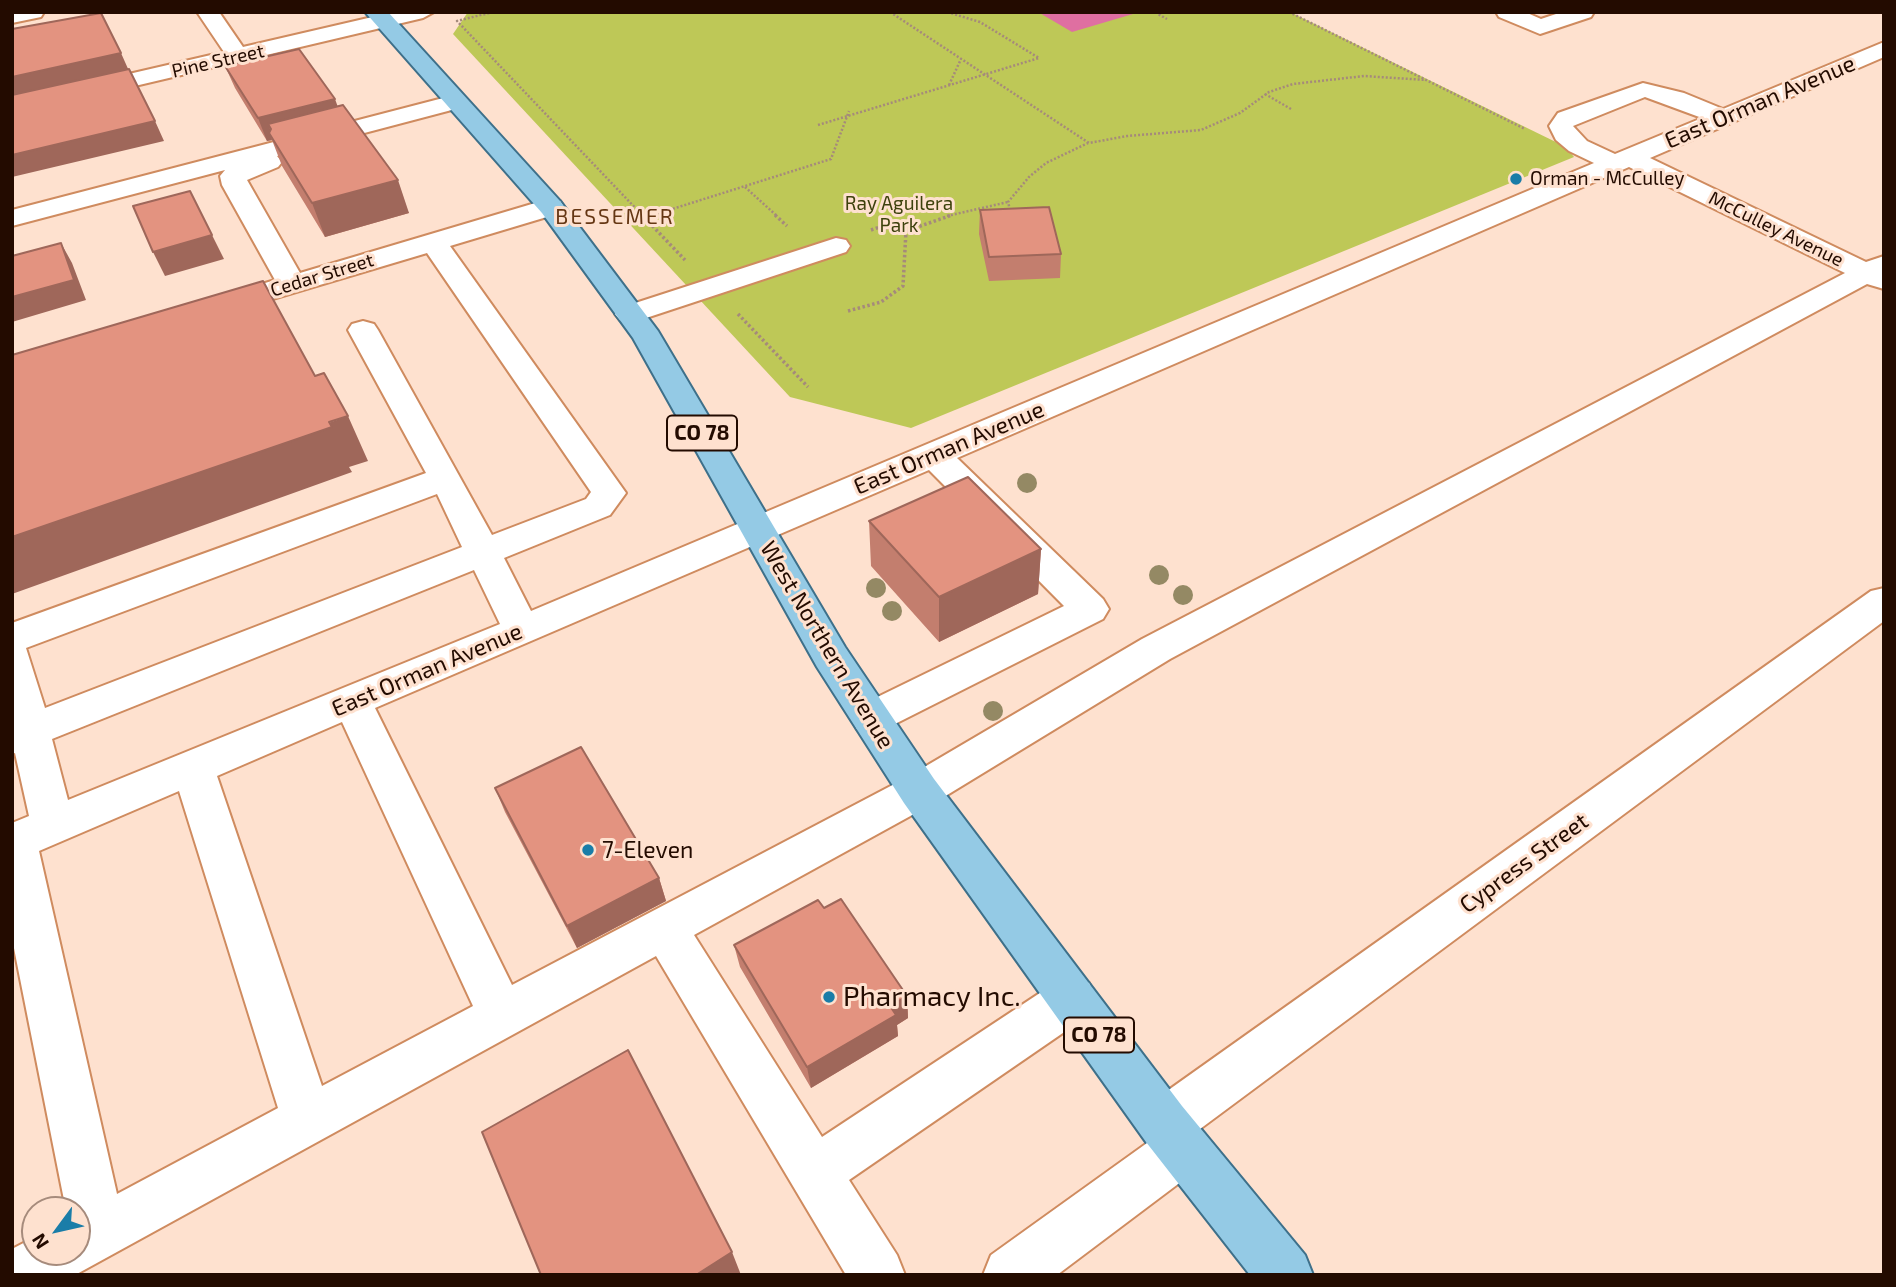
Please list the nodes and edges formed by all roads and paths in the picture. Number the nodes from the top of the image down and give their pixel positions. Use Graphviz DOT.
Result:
graph roads {
  1 [pos="33,12"];
  2 [pos="208,12"];
  3 [pos="423,12"];
  4 [pos="493,12"];
  5 [pos="890,12"];
  6 [pos="947,12"];
  7 [pos="1165,12"];
  8 [pos="1289,12"];
  9 [pos="1507,12"];
  10 [pos="1583,12"];
  11 [pos="12,17"];
  12 [pos="380,17"];
  13 [pos="1167,19"];
  14 [pos="1884,49"];
  15 [pos="238,56"];
  16 [pos="961,59"];
  17 [pos="985,75"];
  18 [pos="1426,80"];
  19 [pos="949,85"];
  20 [pos="1265,94"];
  21 [pos="459,107"];
  22 [pos="12,108"];
  23 [pos="1291,109"];
  24 [pos="848,114"];
  25 [pos="1724,118"];
  26 [pos="818,125"];
  27 [pos="1526,130"];
  28 [pos="1089,143"];
  29 [pos="1623,161"];
  30 [pos="744,186"];
  31 [pos="1008,202"];
  32 [pos="551,206"];
  33 [pos="12,218"];
  34 [pos="645,218"];
  35 [pos="1013,222"];
  36 [pos="906,231"];
  37 [pos="433,242"];
  38 [pos="837,244"];
  39 [pos="1878,273"];
  40 [pos="292,284"];
  41 [pos="711,287"];
  42 [pos="848,311"];
  43 [pos="199,312"];
  44 [pos="631,314"];
  45 [pos="363,330"];
  46 [pos="808,387"];
  47 [pos="933,454"];
  48 [pos="446,478"];
  49 [pos="757,529"];
  50 [pos="482,552"];
  51 [pos="1884,601"];
  52 [pos="522,631"];
  53 [pos="12,638"];
  54 [pos="12,657"];
  55 [pos="352,701"];
  56 [pos="871,718"];
  57 [pos="20,735"];
  58 [pos="193,768"];
  59 [pos="919,791"];
  60 [pos="27,837"];
  61 [pos="664,927"];
  62 [pos="1072,999"];
  63 [pos="501,1014"];
  64 [pos="307,1118"];
  65 [pos="1174,1136"];
  66 [pos="813,1174"];
  67 [pos="73,1196"];
  68 [pos="91,1236"];
  69 [pos="36,1266"];
  70 [pos="19,1275"];
  71 [pos="877,1275"];
  72 [pos="1011,1275"];
  73 [pos="1285,1275"];
  1 -- 11 [label="street"];
  2 -- 15 [label="street"];
  3 -- 12 [label="street, Pine Street"];
  4 -- 34 [label="path"];
  5 -- 16 [label="path"];
  6 -- 17 [label="path"];
  7 -- 13 [label="path"];
  8 -- 18 [label="path"];
  9 -- 10 [label="street"];
  12 -- 15 [label="street, Pine Street"];
  12 -- 21 [label="main road, West Northern Avenue / CO 78"];
  14 -- 25 [label="street, East Orman Avenue"];
  15 -- 22 [label="street, Pine Street"];
  16 -- 17 [label="path"];
  16 -- 19 [label="path"];
  17 -- 19 [label="path"];
  17 -- 28 [label="path"];
  18 -- 20 [label="path"];
  18 -- 27 [label="path"];
  19 -- 24 [label="path"];
  20 -- 23 [label="path"];
  20 -- 28 [label="path"];
  21 -- 32 [label="main road, West Northern Avenue / CO 78"];
  21 -- 33 [label="street"];
  21 -- 40 [label="street"];
  24 -- 26 [label="path"];
  24 -- 30 [label="path"];
  25 -- 29 [label="street, East Orman Avenue"];
  25 -- 29 [label="street, McCulley Avenue"];
  28 -- 31 [label="path"];
  29 -- 39 [label="street, McCulley Avenue"];
  29 -- 47 [label="street, East Orman Avenue"];
  30 -- 34 [label="path"];
  30 -- 38 [label="path"];
  31 -- 35 [label="path"];
  31 -- 36 [label="path"];
  32 -- 37 [label="street, Cedar Street"];
  32 -- 44 [label="main road, West Northern Avenue / CO 78"];
  34 -- 41 [label="path"];
  36 -- 38 [label="path"];
  36 -- 42 [label="path"];
  37 -- 40 [label="street, Cedar Street"];
  37 -- 50 [label="street"];
  38 -- 41 [label="street"];
  39 -- 59 [label="street"];
  40 -- 43 [label="street, Cedar Street"];
  41 -- 44 [label="street"];
  41 -- 46 [label="path"];
  44 -- 49 [label="main road, West Northern Avenue / CO 78"];
  45 -- 48 [label="street"];
  47 -- 49 [label="street, East Orman Avenue"];
  47 -- 56 [label="street"];
  48 -- 50 [label="street"];
  48 -- 53 [label="street"];
  49 -- 52 [label="street, East Orman Avenue"];
  49 -- 56 [label="main road, West Northern Avenue / CO 78"];
  50 -- 52 [label="street"];
  50 -- 57 [label="street"];
  51 -- 65 [label="street, Cypress Street"];
  52 -- 55 [label="street, East Orman Avenue"];
  54 -- 57 [label="street"];
  55 -- 58 [label="street, East Orman Avenue"];
  55 -- 63 [label="street"];
  56 -- 59 [label="main road, West Northern Avenue / CO 78"];
  57 -- 60 [label="street"];
  58 -- 60 [label="street, East Orman Avenue"];
  58 -- 64 [label="street"];
  59 -- 61 [label="street"];
  59 -- 62 [label="main road, West Northern Avenue / CO 78"];
  60 -- 67 [label="street"];
  61 -- 63 [label="street"];
  61 -- 66 [label="street"];
  62 -- 65 [label="main road, West Northern Avenue / CO 78"];
  62 -- 66 [label="street"];
  63 -- 64 [label="street"];
  64 -- 68 [label="street"];
  65 -- 72 [label="street, Cypress Street"];
  65 -- 73 [label="main road, West Northern Avenue / CO 78"];
  66 -- 71 [label="street"];
  69 -- 70 [label="street"];
}
